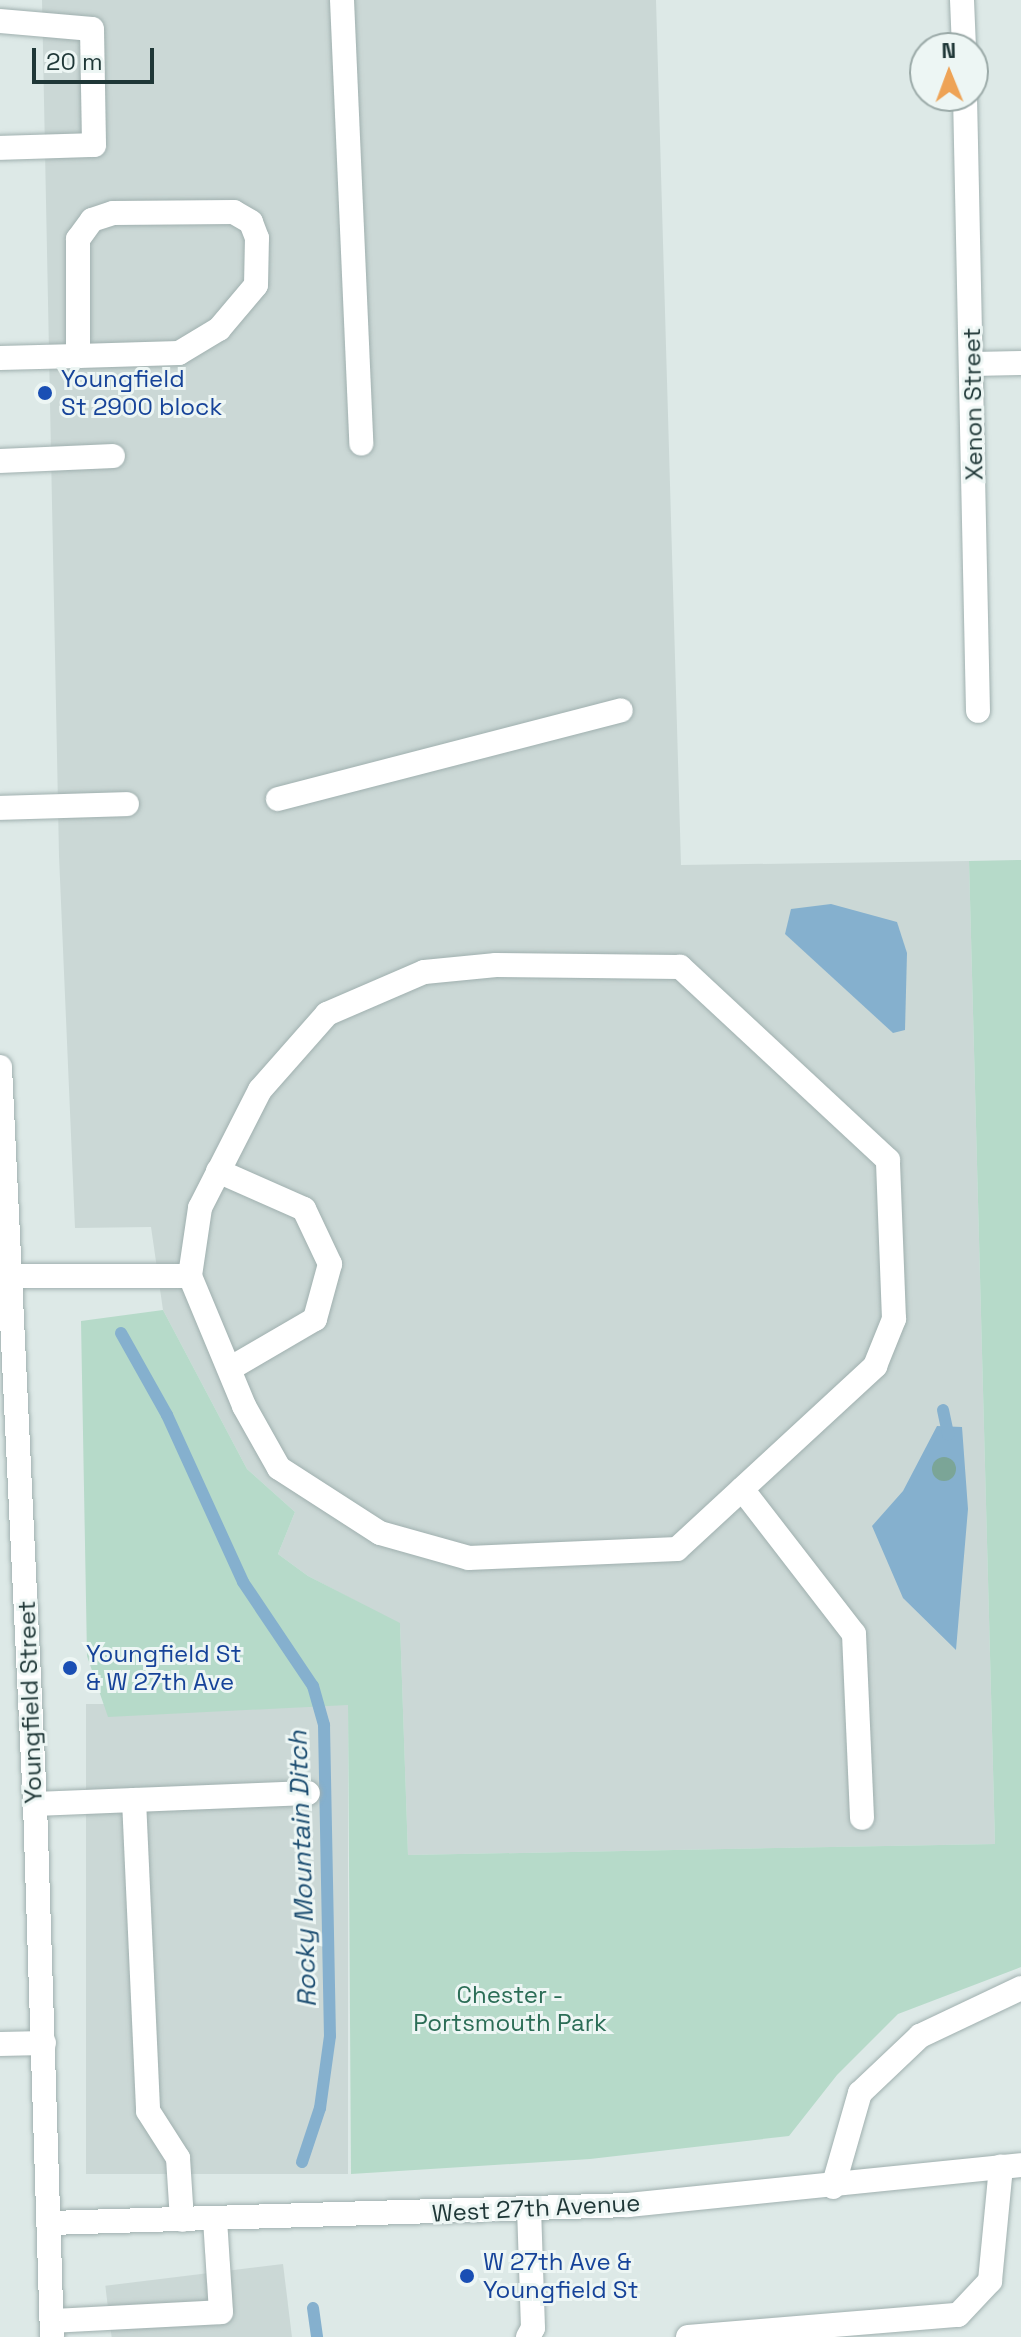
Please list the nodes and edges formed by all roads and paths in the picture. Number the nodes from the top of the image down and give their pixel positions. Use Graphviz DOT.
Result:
graph roads {
  1 [pos="342,0"];
  2 [pos="962,0"];
  3 [pos="0,21"];
  4 [pos="963,32"];
  5 [pos="965,112"];
  6 [pos="0,148"];
  7 [pos="78,356"];
  8 [pos="0,358"];
  9 [pos="1021,363"];
  10 [pos="972,364"];
  11 [pos="361,444"];
  12 [pos="113,456"];
  13 [pos="0,461"];
  14 [pos="621,710"];
  15 [pos="978,711"];
  16 [pos="278,799"];
  17 [pos="127,804"];
  18 [pos="0,808"];
  19 [pos="0,1067"];
  20 [pos="218,1171"];
  21 [pos="6,1276"];
  22 [pos="190,1276"];
  23 [pos="229,1369"];
  24 [pos="742,1489"];
  25 [pos="308,1793"];
  26 [pos="134,1800"];
  27 [pos="35,1804"];
  28 [pos="862,1818"];
  29 [pos="1021,1988"];
  30 [pos="44,2043"];
  31 [pos="0,2044"];
  32 [pos="1011,2166"];
  33 [pos="833,2187"];
  34 [pos="529,2210"];
  35 [pos="215,2219"];
  36 [pos="182,2220"];
  37 [pos="50,2223"];
  38 [pos="52,2329"];
  39 [pos="538,2334"];
  40 [pos="688,2337"];
  1 -- 11 [label="street"];
  2 -- 4 [label="street"];
  3 -- 6 [label="street"];
  5 -- 10 [label="street, Xenon Street"];
  7 -- 7 [label="street"];
  7 -- 8 [label="street"];
  9 -- 10 [label="street"];
  10 -- 15 [label="street, Xenon Street"];
  12 -- 13 [label="street"];
  14 -- 16 [label="street"];
  17 -- 18 [label="street"];
  19 -- 21 [label="street, Youngfield Street"];
  20 -- 22 [label="street"];
  20 -- 23 [label="street"];
  20 -- 24 [label="street"];
  21 -- 22 [label="street"];
  21 -- 27 [label="street, Youngfield Street"];
  22 -- 23 [label="street"];
  23 -- 24 [label="street"];
  24 -- 28 [label="street"];
  25 -- 26 [label="street"];
  26 -- 27 [label="street"];
  26 -- 36 [label="street"];
  27 -- 30 [label="street, Youngfield Street"];
  29 -- 33 [label="street"];
  30 -- 31 [label="street"];
  30 -- 37 [label="street, Youngfield Street"];
  32 -- 33 [label="street, West 27th Avenue"];
  32 -- 40 [label="street"];
  33 -- 34 [label="street, West 27th Avenue"];
  34 -- 35 [label="street, West 27th Avenue"];
  34 -- 39 [label="street"];
  35 -- 36 [label="street, West 27th Avenue"];
  35 -- 38 [label="street"];
  36 -- 37 [label="street, West 27th Avenue"];
  37 -- 38 [label="street, Youngfield Street"];
}
